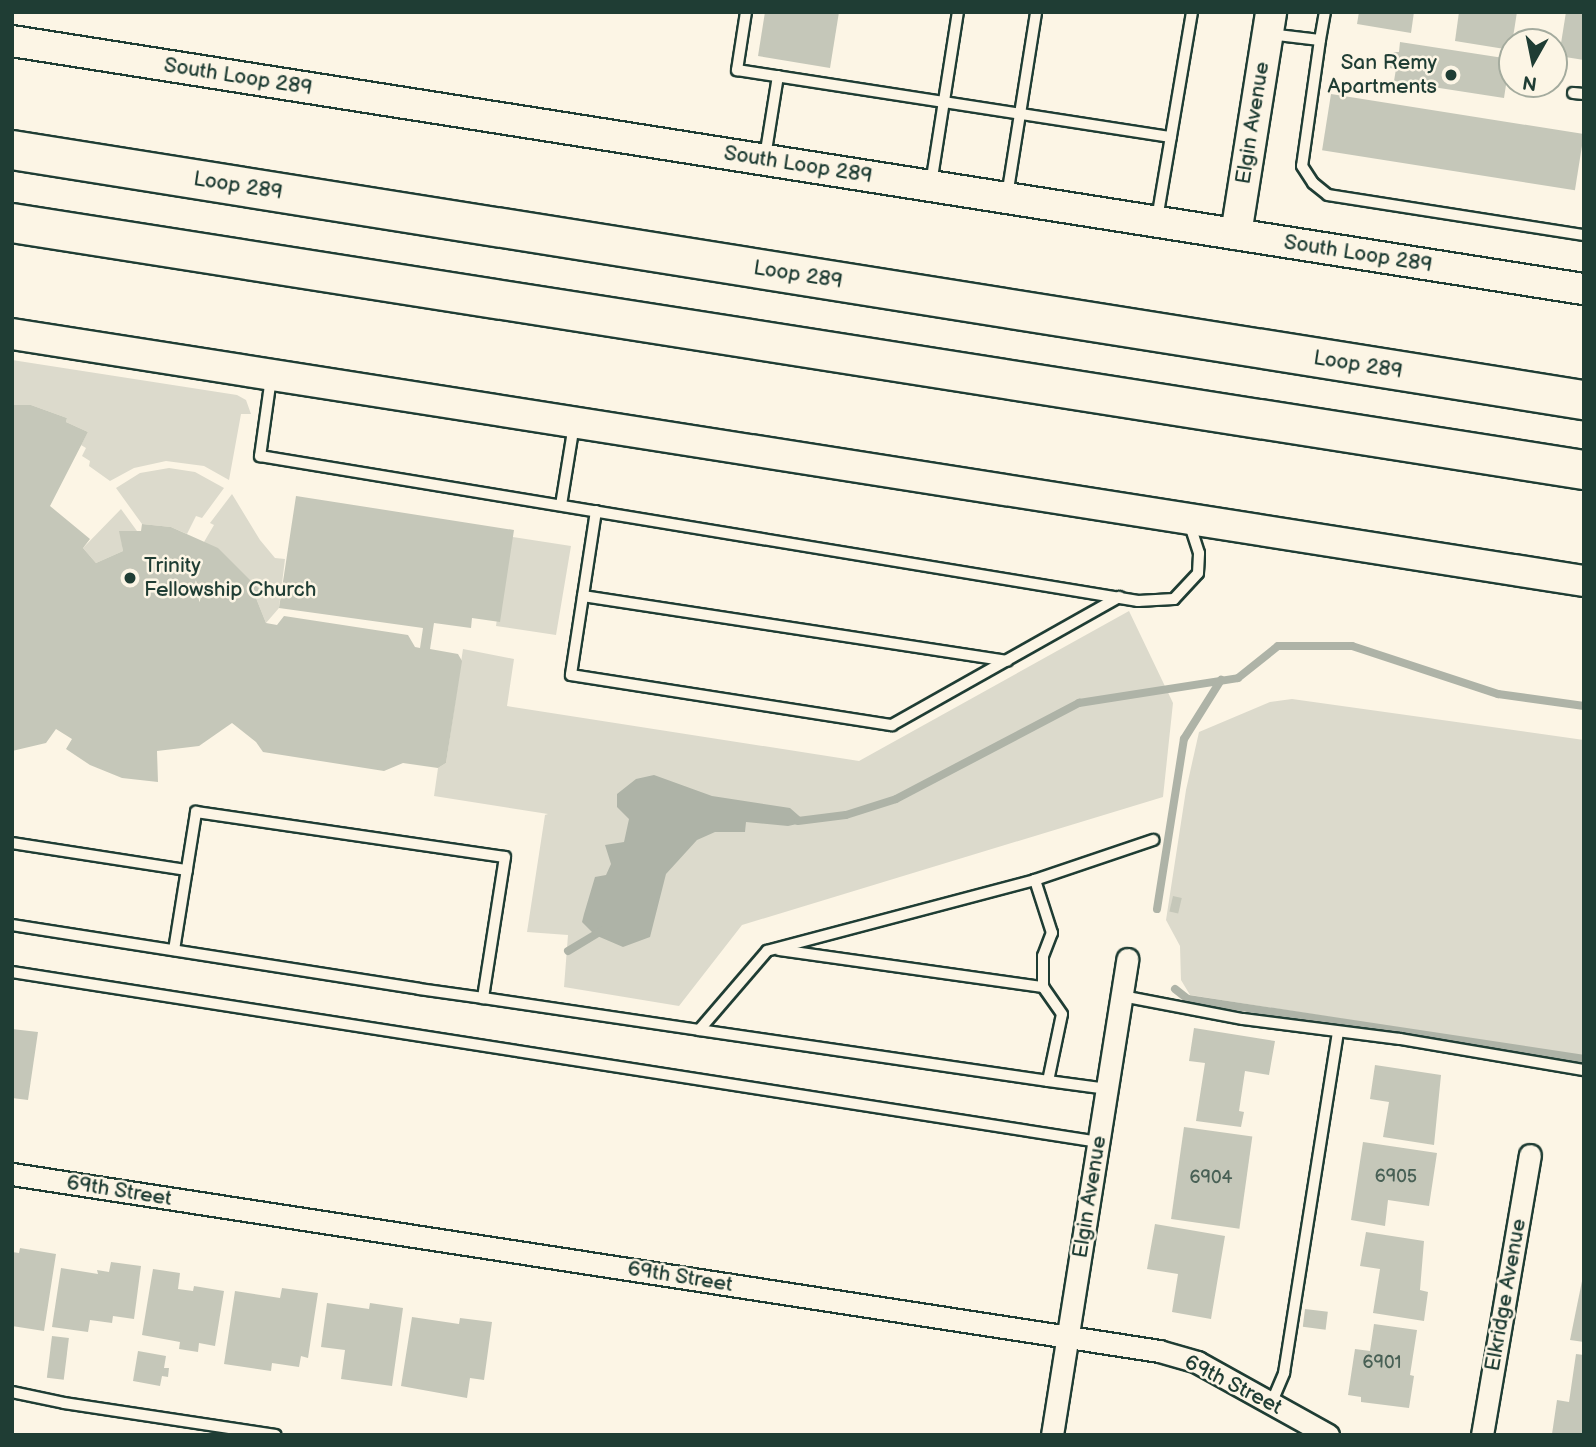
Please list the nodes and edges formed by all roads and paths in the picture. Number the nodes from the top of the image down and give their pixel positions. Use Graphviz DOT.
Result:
graph roads {
  1 [pos="746,12"];
  2 [pos="958,12"];
  3 [pos="1036,12"];
  4 [pos="1192,12"];
  5 [pos="1325,12"];
  6 [pos="1269,23"];
  7 [pos="1320,40"];
  8 [pos="12,41"];
  9 [pos="778,76"];
  10 [pos="944,103"];
  11 [pos="1020,113"];
  12 [pos="12,132"];
  13 [pos="1171,137"];
  14 [pos="12,150"];
  15 [pos="765,160"];
  16 [pos="91,163"];
  17 [pos="931,186"];
  18 [pos="1006,198"];
  19 [pos="1157,222"];
  20 [pos="12,223"];
  21 [pos="1236,234"];
  22 [pos="1584,235"];
  23 [pos="12,241"];
  24 [pos="166,247"];
  25 [pos="1584,284"];
  26 [pos="1583,289"];
  27 [pos="12,334"];
  28 [pos="272,375"];
  29 [pos="1584,400"];
  30 [pos="574,422"];
  31 [pos="1584,470"];
  32 [pos="561,505"];
  33 [pos="596,511"];
  34 [pos="1188,518"];
  35 [pos="1584,581"];
  36 [pos="583,596"];
  37 [pos="1119,597"];
  38 [pos="1007,661"];
  39 [pos="1153,840"];
  40 [pos="12,842"];
  41 [pos="187,870"];
  42 [pos="1035,880"];
  43 [pos="12,925"];
  44 [pos="772,949"];
  45 [pos="174,950"];
  46 [pos="1126,959"];
  47 [pos="12,972"];
  48 [pos="1043,987"];
  49 [pos="1122,996"];
  50 [pos="483,998"];
  51 [pos="699,1030"];
  52 [pos="1338,1032"];
  53 [pos="1584,1070"];
  54 [pos="1048,1081"];
  55 [pos="1107,1090"];
  56 [pos="1099,1142"];
  57 [pos="1530,1155"];
  58 [pos="12,1174"];
  59 [pos="1067,1336"];
  60 [pos="12,1392"];
  61 [pos="1271,1404"];
  62 [pos="276,1435"];
  63 [pos="1052,1435"];
  64 [pos="1328,1435"];
  65 [pos="1482,1435"];
  1 -- 9 [label="lane"];
  2 -- 10 [label="lane"];
  3 -- 11 [label="lane"];
  4 -- 13 [label="lane"];
  5 -- 7 [label="lane"];
  6 -- 7 [label="lane"];
  6 -- 21 [label="main road, Elgin Avenue"];
  7 -- 22 [label="lane"];
  8 -- 15 [label="main road, South Loop 289"];
  9 -- 10 [label="lane"];
  9 -- 15 [label="lane"];
  10 -- 11 [label="lane"];
  10 -- 17 [label="lane"];
  11 -- 13 [label="lane"];
  11 -- 18 [label="lane"];
  12 -- 16 [label="highway"];
  13 -- 19 [label="lane"];
  14 -- 16 [label="highway, Loop 289"];
  15 -- 17 [label="main road, South Loop 289"];
  16 -- 29 [label="highway, Loop 289"];
  17 -- 18 [label="main road, South Loop 289"];
  18 -- 19 [label="main road, South Loop 289"];
  19 -- 21 [label="main road, South Loop 289"];
  20 -- 24 [label="highway"];
  21 -- 26 [label="main road, South Loop 289"];
  23 -- 24 [label="highway"];
  24 -- 31 [label="highway"];
  25 -- 26 [label="lane"];
  27 -- 28 [label="main road"];
  28 -- 30 [label="main road"];
  28 -- 32 [label="lane"];
  30 -- 32 [label="lane"];
  30 -- 34 [label="main road"];
  32 -- 33 [label="lane"];
  33 -- 36 [label="lane"];
  33 -- 37 [label="lane"];
  34 -- 35 [label="main road"];
  34 -- 37 [label="lane"];
  36 -- 38 [label="lane"];
  36 -- 38 [label="lane"];
  37 -- 38 [label="lane"];
  39 -- 42 [label="lane"];
  40 -- 41 [label="lane"];
  41 -- 45 [label="lane"];
  41 -- 50 [label="lane"];
  42 -- 44 [label="lane"];
  42 -- 48 [label="lane"];
  43 -- 45 [label="lane"];
  44 -- 48 [label="lane"];
  44 -- 51 [label="lane"];
  45 -- 50 [label="lane"];
  46 -- 49 [label="street, Elgin Avenue"];
  47 -- 56 [label="lane"];
  48 -- 54 [label="lane"];
  49 -- 52 [label="lane"];
  49 -- 55 [label="street, Elgin Avenue"];
  50 -- 51 [label="lane"];
  51 -- 54 [label="lane"];
  52 -- 53 [label="lane"];
  52 -- 61 [label="lane"];
  54 -- 55 [label="lane"];
  55 -- 56 [label="street, Elgin Avenue"];
  56 -- 59 [label="street, Elgin Avenue"];
  57 -- 65 [label="street, Elkridge Avenue"];
  58 -- 59 [label="street, 69th Street"];
  59 -- 61 [label="street, 69th Street"];
  59 -- 63 [label="street, Elgin Avenue"];
  60 -- 62 [label="lane"];
  61 -- 64 [label="street, 69th Street"];
}
